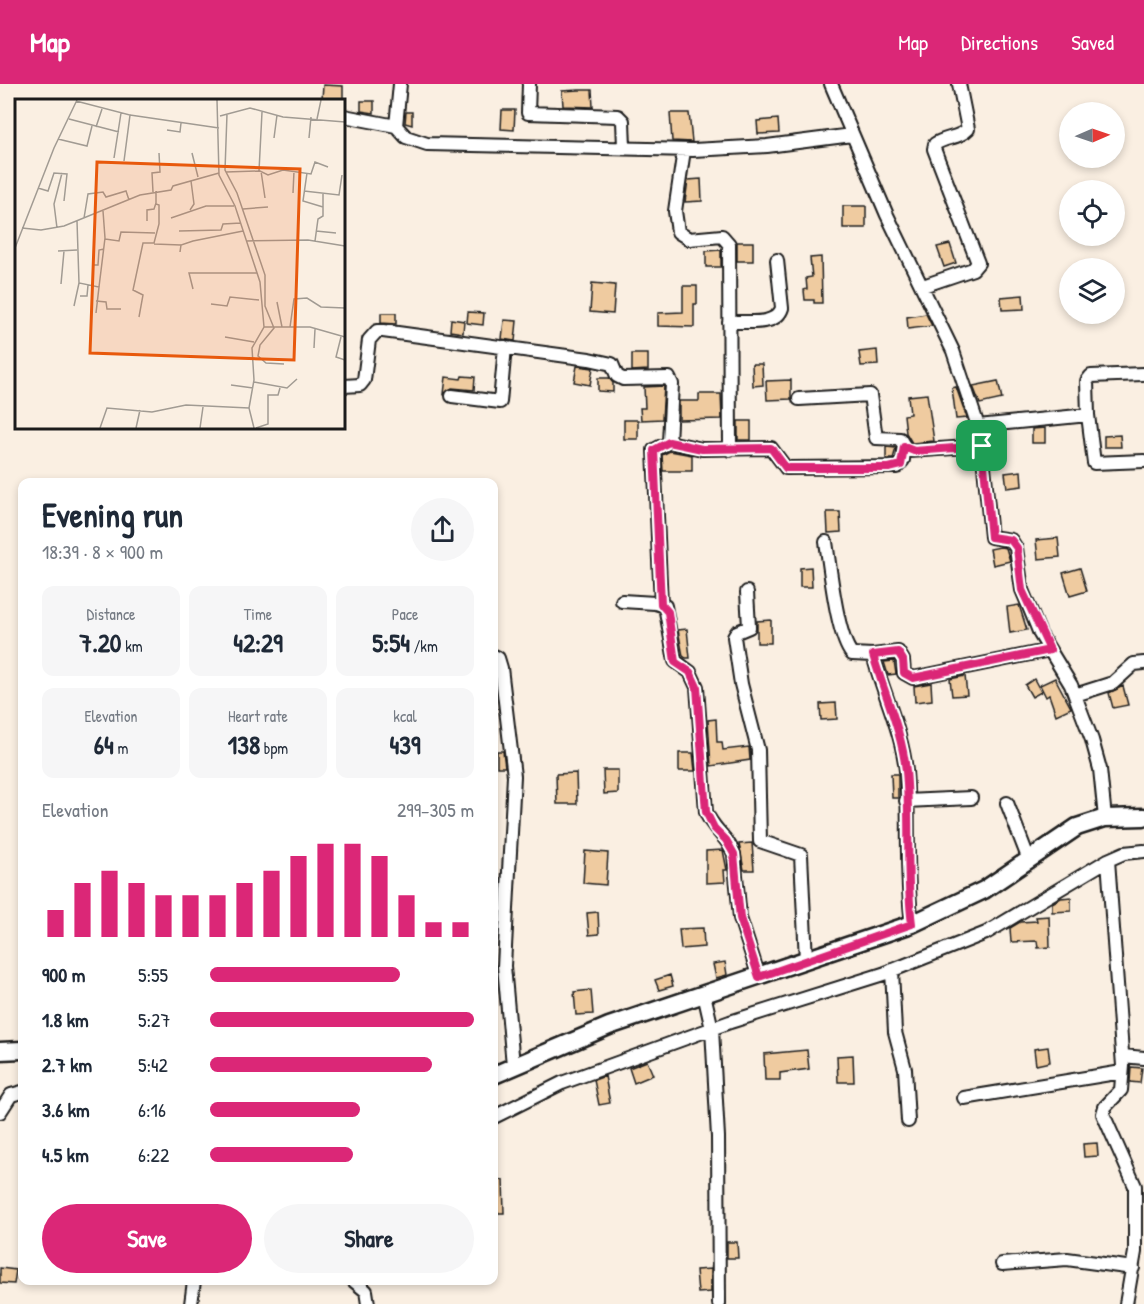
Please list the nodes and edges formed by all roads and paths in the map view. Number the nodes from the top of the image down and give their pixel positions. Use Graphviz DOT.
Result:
graph roads {
  1 [pos="400,84"];
  2 [pos="529,84"];
  3 [pos="831,84"];
  4 [pos="959,84"];
  5 [pos="345,116"];
  6 [pos="396,126"];
  7 [pos="852,135"];
  8 [pos="624,147"];
  9 [pos="684,150"];
  10 [pos="777,260"];
  11 [pos="923,286"];
  12 [pos="729,322"];
  13 [pos="505,347"];
  14 [pos="1143,374"];
  15 [pos="345,386"];
  16 [pos="452,396"];
  17 [pos="799,399"];
  18 [pos="1088,415"];
  19 [pos="978,426"];
  20 [pos="669,442"];
  21 [pos="982,446"];
  22 [pos="904,447"];
  23 [pos="730,450"];
  24 [pos="1144,460"];
  25 [pos="826,542"];
  26 [pos="747,592"];
  27 [pos="622,602"];
  28 [pos="661,604"];
  29 [pos="1050,650"];
  30 [pos="873,655"];
  31 [pos="498,658"];
  32 [pos="1144,663"];
  33 [pos="1075,695"];
  34 [pos="971,798"];
  35 [pos="906,801"];
  36 [pos="1007,803"];
  37 [pos="1105,818"];
  38 [pos="1144,818"];
  39 [pos="1144,851"];
  40 [pos="1029,860"];
  41 [pos="1108,860"];
  42 [pos="912,924"];
  43 [pos="806,960"];
  44 [pos="892,970"];
  45 [pos="759,977"];
  46 [pos="705,998"];
  47 [pos="711,1024"];
  48 [pos="18,1050"];
  49 [pos="0,1051"];
  50 [pos="1123,1056"];
  51 [pos="1144,1058"];
  52 [pos="513,1065"];
  53 [pos="1122,1072"];
  54 [pos="498,1073"];
  55 [pos="18,1093"];
  56 [pos="964,1098"];
  57 [pos="0,1112"];
  58 [pos="498,1115"];
  59 [pos="908,1121"];
  60 [pos="1002,1264"];
  61 [pos="1133,1268"];
  62 [pos="193,1285"];
  63 [pos="359,1285"];
  64 [pos="191,1304"];
  65 [pos="368,1304"];
  66 [pos="719,1304"];
  67 [pos="1126,1304"];
  1 -- 6 [label="street"];
  2 -- 8 [label="street"];
  3 -- 7 [label="street"];
  4 -- 11 [label="street"];
  5 -- 6 [label="street"];
  6 -- 8 [label="street"];
  7 -- 9 [label="street"];
  7 -- 11 [label="street"];
  8 -- 9 [label="street"];
  9 -- 12 [label="street"];
  10 -- 12 [label="street"];
  11 -- 19 [label="street"];
  12 -- 23 [label="street"];
  13 -- 15 [label="street"];
  13 -- 16 [label="street"];
  13 -- 20 [label="street"];
  14 -- 18 [label="street"];
  17 -- 22 [label="street"];
  18 -- 19 [label="street"];
  18 -- 24 [label="street"];
  19 -- 21 [label="street"];
  20 -- 23 [label="street"];
  20 -- 28 [label="street"];
  21 -- 22 [label="street"];
  21 -- 29 [label="street"];
  22 -- 23 [label="street"];
  25 -- 30 [label="street"];
  26 -- 43 [label="street"];
  27 -- 28 [label="street"];
  28 -- 45 [label="street"];
  29 -- 30 [label="street"];
  29 -- 33 [label="street"];
  30 -- 35 [label="street"];
  31 -- 52 [label="street"];
  32 -- 33 [label="street"];
  33 -- 37 [label="street"];
  34 -- 35 [label="street"];
  35 -- 42 [label="street"];
  36 -- 40 [label="street"];
  37 -- 38 [label="main road"];
  37 -- 40 [label="main road"];
  39 -- 41 [label="street"];
  40 -- 42 [label="main road"];
  41 -- 44 [label="street"];
  41 -- 50 [label="street"];
  42 -- 43 [label="main road"];
  43 -- 45 [label="main road"];
  44 -- 47 [label="street"];
  44 -- 59 [label="street"];
  45 -- 46 [label="main road"];
  46 -- 47 [label="street"];
  46 -- 52 [label="main road"];
  47 -- 58 [label="street"];
  47 -- 66 [label="street"];
  48 -- 49 [label="main road"];
  50 -- 51 [label="street"];
  50 -- 53 [label="street"];
  52 -- 54 [label="main road"];
  53 -- 56 [label="street"];
  53 -- 61 [label="street"];
  55 -- 57 [label="street"];
  60 -- 61 [label="street"];
  61 -- 67 [label="street"];
  62 -- 64 [label="street"];
  63 -- 65 [label="street"];
}
